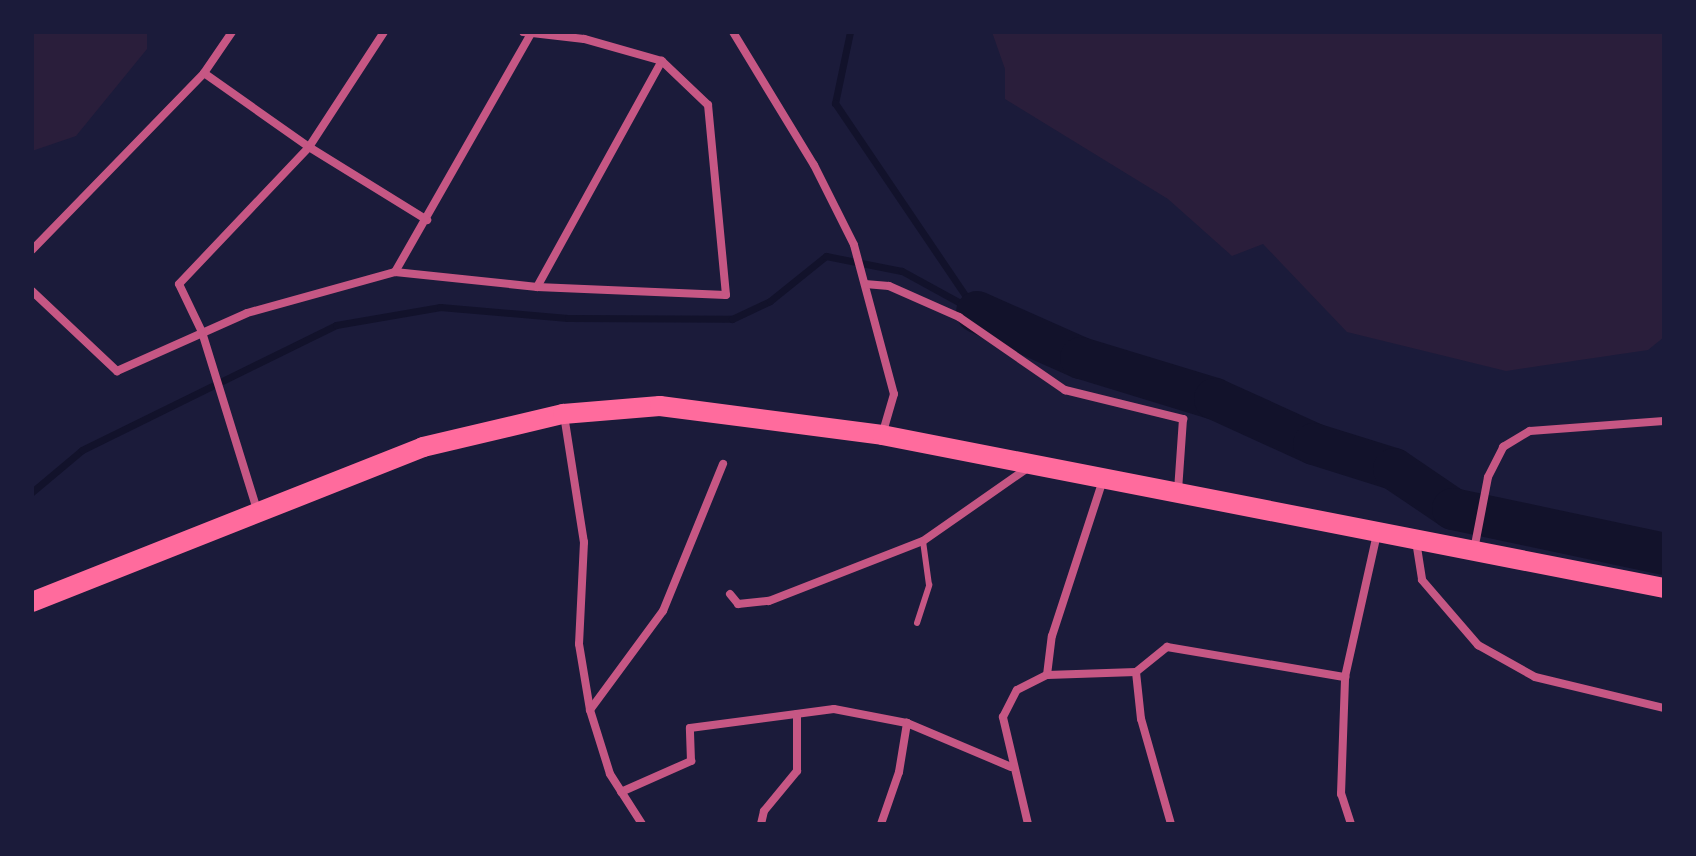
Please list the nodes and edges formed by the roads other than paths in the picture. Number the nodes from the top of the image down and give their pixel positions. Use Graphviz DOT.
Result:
graph roads {
  1 [pos="232,32"];
  2 [pos="384,32"];
  3 [pos="733,32"];
  4 [pos="526,33"];
  5 [pos="662,61"];
  6 [pos="204,73"];
  7 [pos="309,147"];
  8 [pos="427,220"];
  9 [pos="32,250"];
  10 [pos="395,272"];
  11 [pos="865,284"];
  12 [pos="537,287"];
  13 [pos="32,291"];
  14 [pos="202,332"];
  15 [pos="563,414"];
  16 [pos="1664,421"];
  17 [pos="882,435"];
  18 [pos="723,464"];
  19 [pos="1030,466"];
  20 [pos="1103,478"];
  21 [pos="1178,494"];
  22 [pos="258,514"];
  23 [pos="1377,532"];
  24 [pos="1416,539"];
  25 [pos="923,541"];
  26 [pos="1474,550"];
  27 [pos="1664,588"];
  28 [pos="730,594"];
  29 [pos="32,602"];
  30 [pos="917,623"];
  31 [pos="1136,672"];
  32 [pos="1047,675"];
  33 [pos="1345,677"];
  34 [pos="1664,708"];
  35 [pos="590,710"];
  36 [pos="797,714"];
  37 [pos="907,723"];
  38 [pos="1011,767"];
  39 [pos="621,792"];
  40 [pos="642,824"];
  41 [pos="761,824"];
  42 [pos="881,824"];
  43 [pos="1028,824"];
  44 [pos="1171,824"];
  45 [pos="1351,824"];
  1 -- 6 [label="street"];
  2 -- 7 [label="street"];
  3 -- 11 [label="street"];
  4 -- 5 [label="street"];
  4 -- 8 [label="street"];
  5 -- 12 [label="street"];
  5 -- 12 [label="street"];
  6 -- 7 [label="street"];
  6 -- 9 [label="street"];
  7 -- 8 [label="street"];
  7 -- 14 [label="street"];
  8 -- 10 [label="street"];
  10 -- 12 [label="street"];
  10 -- 14 [label="street"];
  11 -- 17 [label="street"];
  11 -- 21 [label="street"];
  13 -- 14 [label="street"];
  14 -- 22 [label="street"];
  15 -- 17 [label="main road"];
  15 -- 22 [label="main road"];
  15 -- 35 [label="street"];
  16 -- 26 [label="street"];
  17 -- 19 [label="main road"];
  18 -- 35 [label="street"];
  19 -- 20 [label="main road"];
  19 -- 25 [label="street"];
  20 -- 21 [label="main road"];
  20 -- 32 [label="street"];
  21 -- 23 [label="main road"];
  22 -- 29 [label="main road"];
  23 -- 24 [label="main road"];
  23 -- 33 [label="street"];
  24 -- 26 [label="main road"];
  24 -- 34 [label="street"];
  25 -- 28 [label="street"];
  25 -- 30 [label="lane"];
  26 -- 27 [label="main road"];
  31 -- 32 [label="street"];
  31 -- 33 [label="street"];
  31 -- 44 [label="street"];
  32 -- 38 [label="street"];
  33 -- 45 [label="street"];
  35 -- 39 [label="street"];
  36 -- 37 [label="street"];
  36 -- 39 [label="street"];
  36 -- 41 [label="street"];
  37 -- 38 [label="street"];
  37 -- 42 [label="street"];
  38 -- 43 [label="street"];
  39 -- 40 [label="street"];
}
